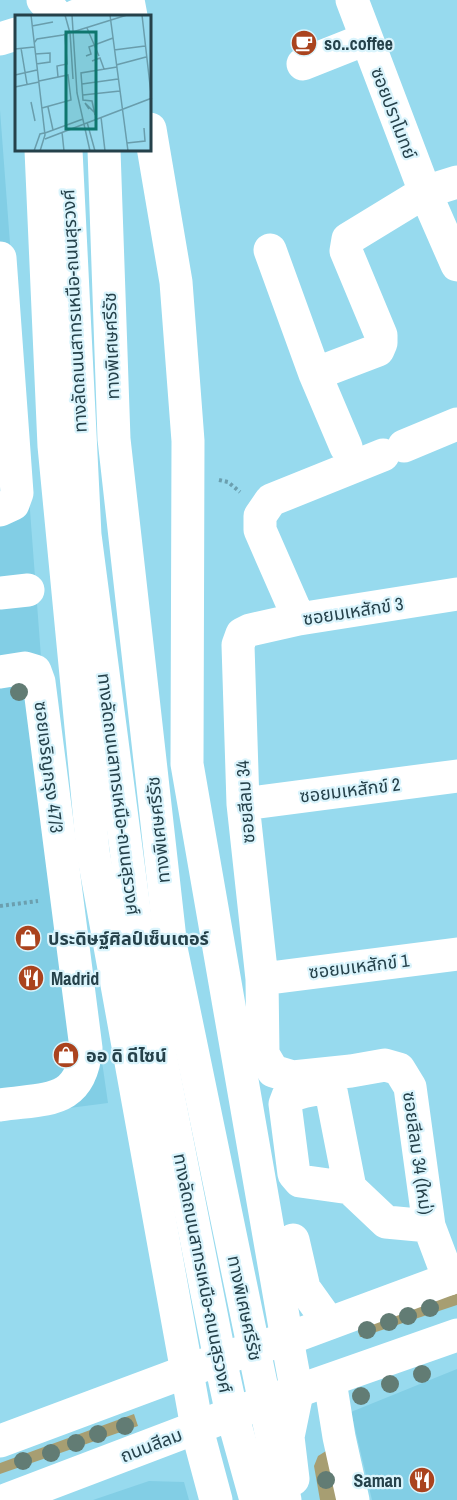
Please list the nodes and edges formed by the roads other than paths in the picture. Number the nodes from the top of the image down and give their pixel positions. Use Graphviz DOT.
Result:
graph roads {
  1 [pos="35,0"];
  2 [pos="43,0"];
  3 [pos="98,0"];
  4 [pos="128,0"];
  5 [pos="352,0"];
  6 [pos="36,15"];
  7 [pos="57,15"];
  8 [pos="79,15"];
  9 [pos="99,15"];
  10 [pos="131,15"];
  11 [pos="15,34"];
  12 [pos="0,39"];
  13 [pos="366,39"];
  14 [pos="303,64"];
  15 [pos="152,141"];
  16 [pos="41,152"];
  17 [pos="66,152"];
  18 [pos="104,152"];
  19 [pos="457,182"];
  20 [pos="425,192"];
  21 [pos="270,250"];
  22 [pos="0,258"];
  23 [pos="457,265"];
  24 [pos="315,374"];
  25 [pos="5,386"];
  26 [pos="457,424"];
  27 [pos="346,447"];
  28 [pos="0,510"];
  29 [pos="457,594"];
  30 [pos="299,620"];
  31 [pos="250,630"];
  32 [pos="0,672"];
  33 [pos="457,776"];
  34 [pos="243,804"];
  35 [pos="457,954"];
  36 [pos="262,979"];
  37 [pos="0,1105"];
  38 [pos="350,1188"];
  39 [pos="440,1236"];
  40 [pos="293,1240"];
  41 [pos="453,1277"];
  42 [pos="329,1323"];
  43 [pos="457,1335"];
  44 [pos="287,1339"];
  45 [pos="220,1359"];
  46 [pos="330,1381"];
  47 [pos="297,1393"];
  48 [pos="232,1414"];
  49 [pos="0,1441"];
  50 [pos="6,1500"];
  51 [pos="216,1500"];
  52 [pos="256,1500"];
  53 [pos="285,1500"];
  54 [pos="296,1500"];
  55 [pos="353,1500"];
  1 -- 6 [label="main road"];
  2 -- 7 [label="main road"];
  3 -- 9 [label="main road"];
  4 -- 8 [label="main road"];
  4 -- 10 [label="main road"];
  5 -- 13 [label="main road, ซอยปราโมทย์"];
  11 -- 12 [label="main road"];
  13 -- 14 [label="main road"];
  13 -- 20 [label="main road, ซอยปราโมทย์"];
  15 -- 44 [label="main road"];
  16 -- 51 [label="main road"];
  17 -- 45 [label="main road, ทางลัดถนนสาทรเหนือ-ถนนสุรวงศ์"];
  18 -- 53 [label="main road, ทางพิเศษศรีรัช"];
  19 -- 20 [label="main road"];
  20 -- 23 [label="main road, ซอยปราโมทย์"];
  20 -- 24 [label="main road"];
  21 -- 24 [label="main road"];
  22 -- 25 [label="main road"];
  24 -- 27 [label="main road"];
  25 -- 28 [label="main road"];
  26 -- 30 [label="main road"];
  29 -- 30 [label="main road, ซอยมเหสักข์ 3"];
  30 -- 31 [label="main road, ซอยมเหสักข์ 3"];
  31 -- 34 [label="main road, ซอยสีลม 34"];
  32 -- 37 [label="main road, ซอยเจริญกรุง 47/3"];
  33 -- 34 [label="main road, ซอยมเหสักข์ 2"];
  34 -- 36 [label="main road, ซอยสีลม 34"];
  35 -- 36 [label="main road, ซอยมเหสักข์ 1"];
  36 -- 39 [label="main road, ซอยสีลม 34 (ใหม่)"];
  38 -- 39 [label="main road"];
  39 -- 41 [label="main road, ซอยสีลม 34 (ใหม่)"];
  40 -- 42 [label="main road"];
  41 -- 42 [label="main road"];
  42 -- 44 [label="main road"];
  43 -- 46 [label="main road, ถนนสีลม"];
  44 -- 45 [label="main road"];
  44 -- 47 [label="main road"];
  45 -- 48 [label="main road, ทางลัดถนนสาทรเหนือ-ถนนสุรวงศ์"];
  45 -- 49 [label="main road"];
  46 -- 47 [label="main road, ถนนสีลม"];
  46 -- 55 [label="main road"];
  47 -- 48 [label="main road, ถนนสีลม"];
  47 -- 54 [label="main road"];
  48 -- 50 [label="main road, ถนนสีลม"];
  48 -- 52 [label="main road, ทางลัดถนนสาทรเหนือ-ถนนสุรวงศ์"];
}
